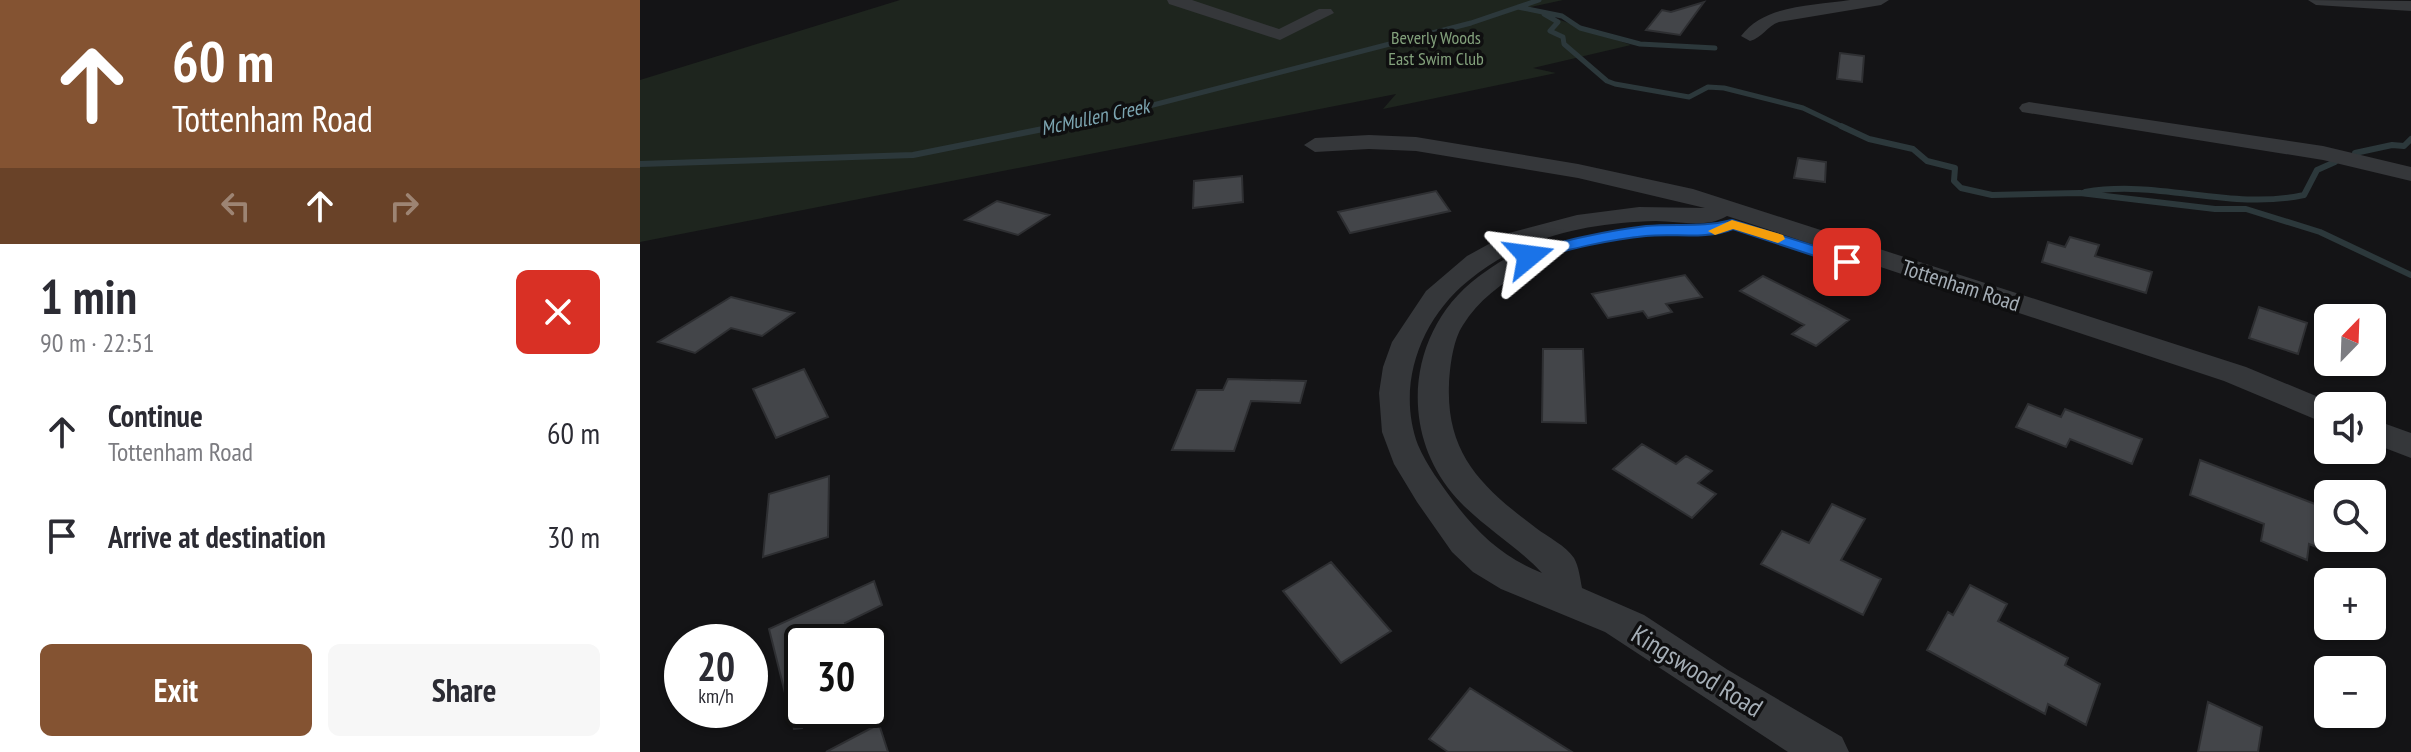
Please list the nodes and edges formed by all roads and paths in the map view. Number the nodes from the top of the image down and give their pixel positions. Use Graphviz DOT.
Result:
graph roads {
  1 [pos="1175,0"];
  2 [pos="1881,0"];
  3 [pos="2316,0"];
  4 [pos="2411,6"];
  5 [pos="1325,13"];
  6 [pos="1750,36"];
  7 [pos="2029,108"];
  8 [pos="1315,145"];
  9 [pos="2411,174"];
  10 [pos="1728,215"];
  11 [pos="2314,406"];
  12 [pos="2314,418"];
  13 [pos="1565,596"];
  14 [pos="1827,752"];
  1 -- 5 [label="street"];
  2 -- 6 [label="street"];
  3 -- 4 [label="street"];
  7 -- 9 [label="street"];
  8 -- 10 [label="street, Tottenham Road"];
  10 -- 11 [label="street, Tottenham Road"];
  10 -- 12 [label="street, Tottenham Road"];
  10 -- 13 [label="street"];
  10 -- 13 [label="street, Kingswood Road"];
  13 -- 14 [label="street, Kingswood Road"];
}
